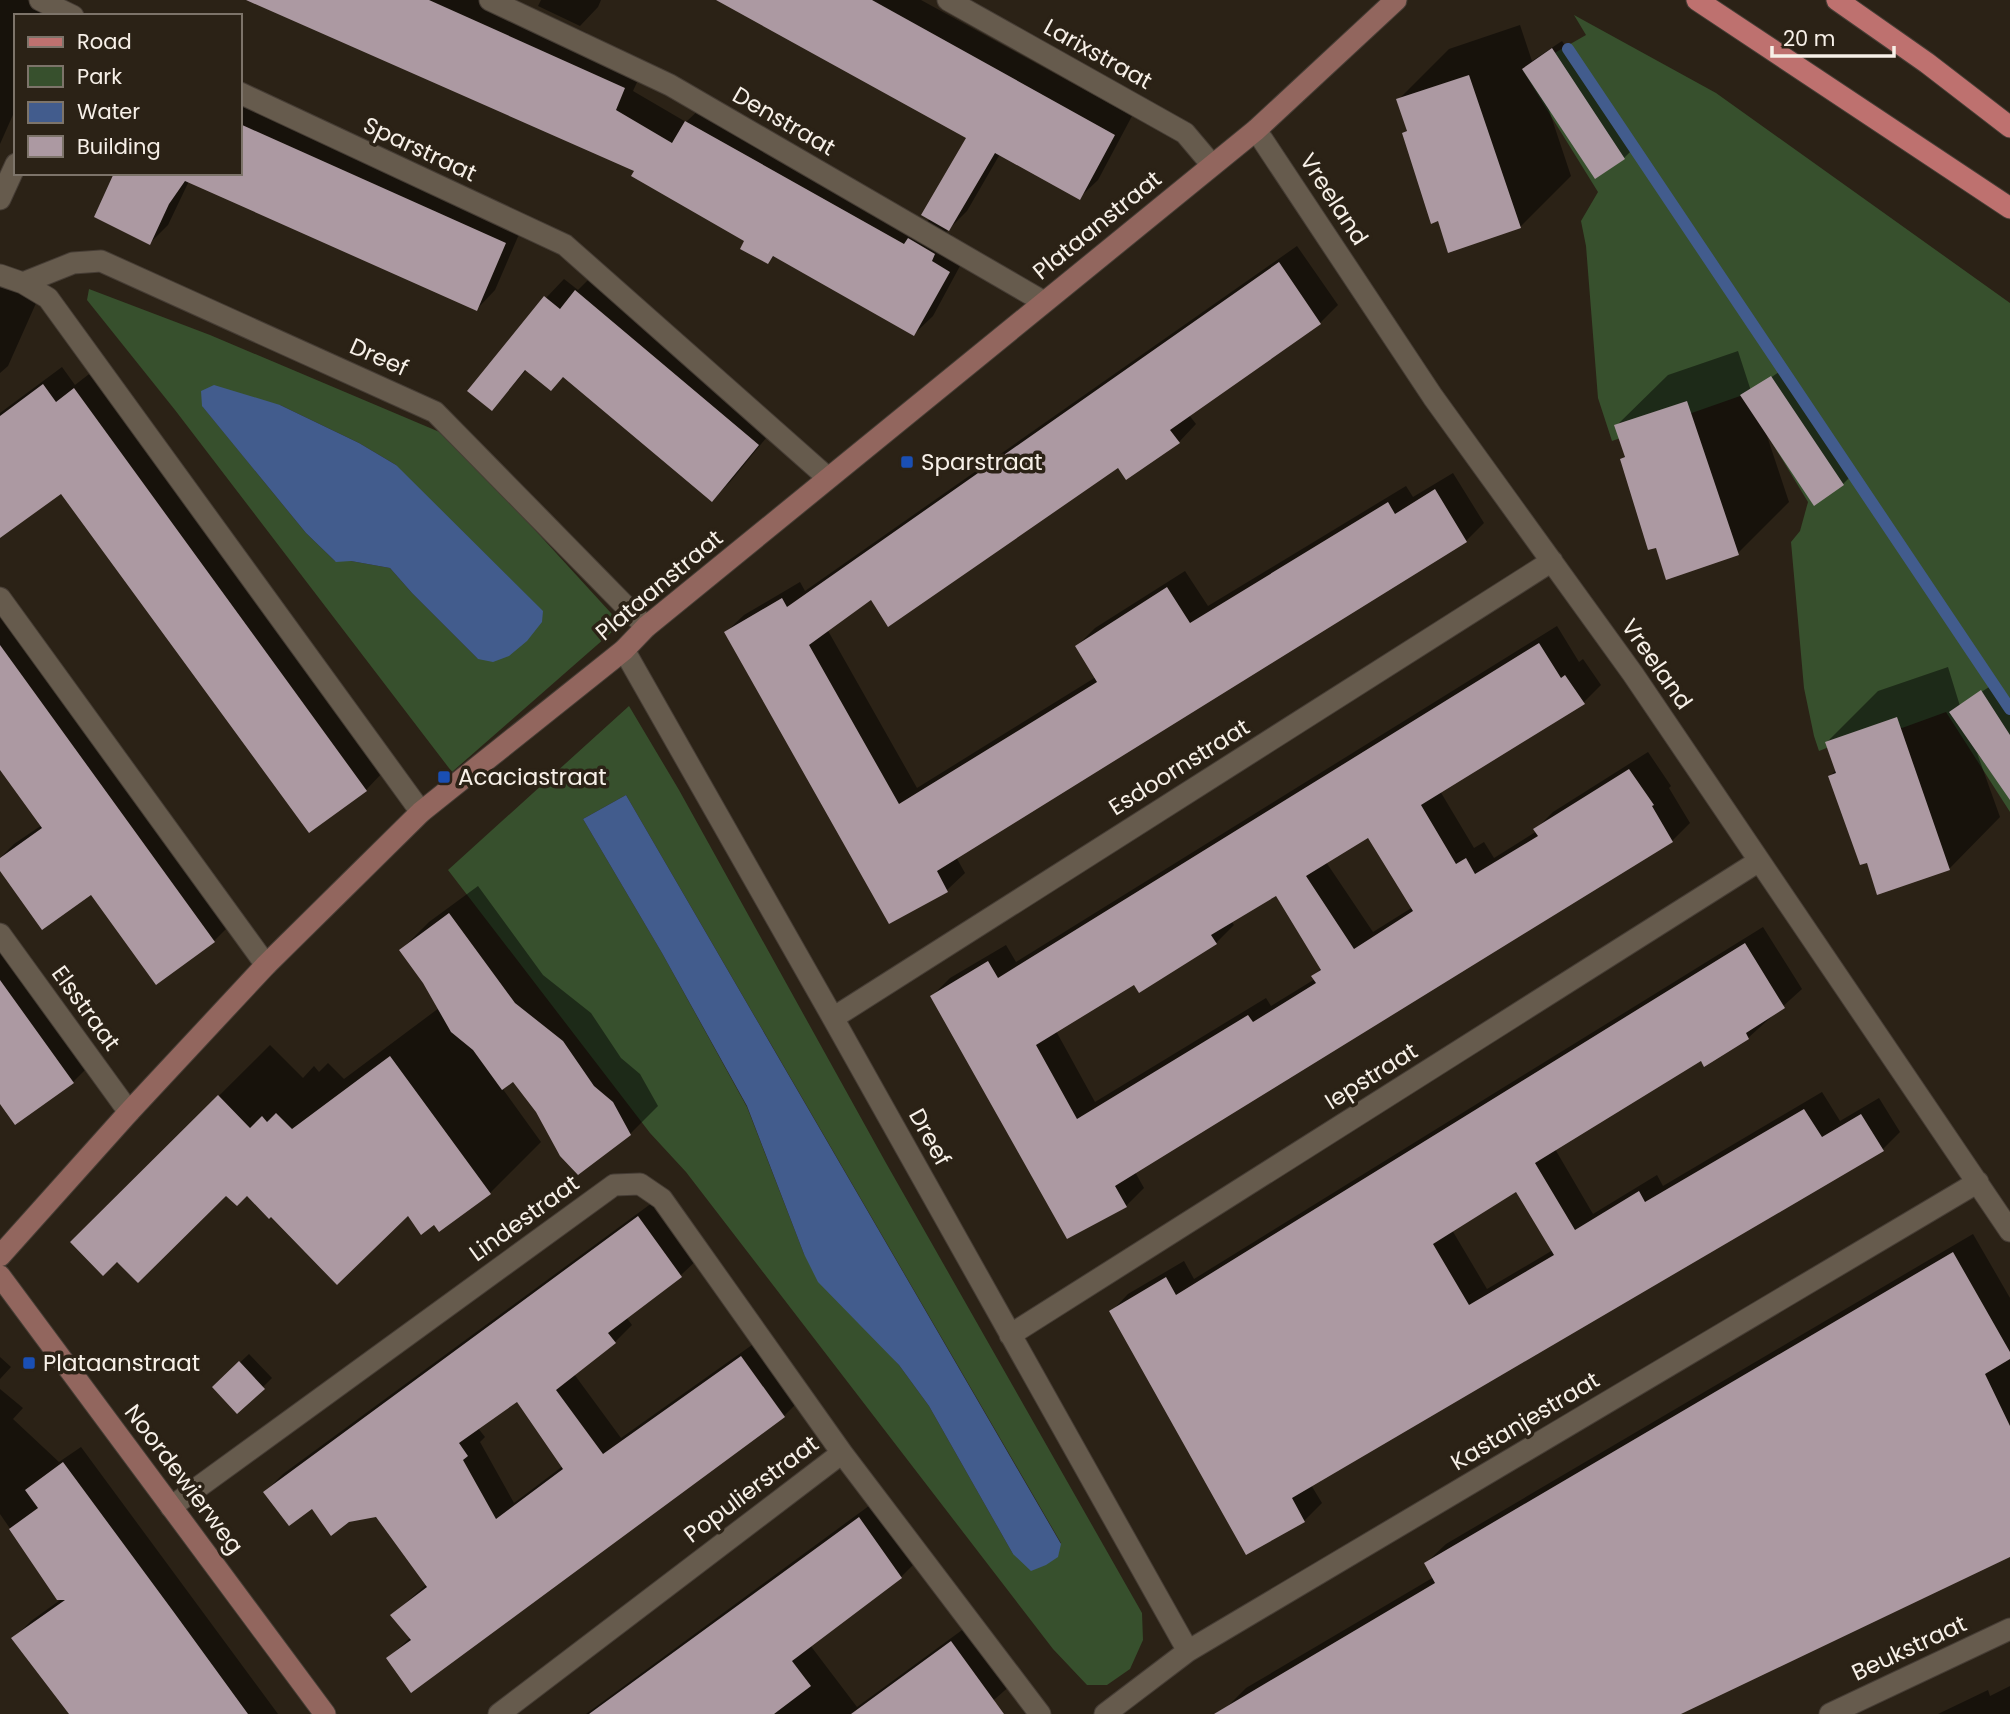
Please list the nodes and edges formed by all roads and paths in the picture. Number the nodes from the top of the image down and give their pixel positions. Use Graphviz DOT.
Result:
graph roads {
  1 [pos="40,0"];
  2 [pos="490,0"];
  3 [pos="948,0"];
  4 [pos="1396,0"];
  5 [pos="1697,0"];
  6 [pos="1837,0"];
  7 [pos="69,14"];
  8 [pos="242,94"];
  9 [pos="2010,127"];
  10 [pos="1256,130"];
  11 [pos="1212,165"];
  12 [pos="14,168"];
  13 [pos="0,200"];
  14 [pos="2010,208"];
  15 [pos="0,275"];
  16 [pos="23,283"];
  17 [pos="1044,302"];
  18 [pos="828,478"];
  19 [pos="1552,561"];
  20 [pos="0,598"];
  21 [pos="646,627"];
  22 [pos="624,650"];
  23 [pos="421,813"];
  24 [pos="1759,861"];
  25 [pos="0,934"];
  26 [pos="266,965"];
  27 [pos="833,1018"];
  28 [pos="129,1112"];
  29 [pos="1978,1182"];
  30 [pos="2010,1231"];
  31 [pos="0,1256"];
  32 [pos="0,1276"];
  33 [pos="1010,1335"];
  34 [pos="842,1453"];
  35 [pos="171,1507"];
  36 [pos="2010,1629"];
  37 [pos="1188,1651"];
  38 [pos="1136,1706"];
  39 [pos="325,1714"];
  40 [pos="499,1714"];
  41 [pos="1040,1714"];
  42 [pos="1105,1714"];
  43 [pos="1830,1714"];
  1 -- 7 [label="street"];
  2 -- 17 [label="street, Denstraat"];
  3 -- 11 [label="street, Larixstraat"];
  4 -- 10 [label="street, Plataanstraat"];
  5 -- 14 [label="main road"];
  6 -- 9 [label="main road"];
  8 -- 18 [label="street, Sparstraat"];
  10 -- 11 [label="street, Plataanstraat"];
  10 -- 19 [label="street, Vreeland"];
  11 -- 17 [label="street, Plataanstraat"];
  12 -- 13 [label="street"];
  15 -- 16 [label="street"];
  16 -- 21 [label="street, Dreef"];
  16 -- 23 [label="street"];
  17 -- 18 [label="street, Plataanstraat"];
  18 -- 21 [label="street, Plataanstraat"];
  19 -- 24 [label="street, Vreeland"];
  19 -- 27 [label="street, Esdoornstraat"];
  20 -- 26 [label="street"];
  21 -- 22 [label="street, Plataanstraat"];
  22 -- 23 [label="street, Plataanstraat"];
  22 -- 27 [label="street, Dreef"];
  23 -- 26 [label="street, Plataanstraat"];
  24 -- 29 [label="street, Vreeland"];
  24 -- 33 [label="street, Iepstraat"];
  25 -- 28 [label="street, Elsstraat"];
  26 -- 28 [label="street, Plataanstraat"];
  27 -- 33 [label="street, Dreef"];
  28 -- 31 [label="street, Plataanstraat"];
  29 -- 30 [label="street, Vreeland"];
  29 -- 37 [label="street, Kastanjestraat"];
  32 -- 35 [label="street, Noordewierweg"];
  33 -- 37 [label="street, Dreef"];
  34 -- 35 [label="street, Lindestraat"];
  34 -- 40 [label="street, Populierstraat"];
  34 -- 41 [label="street, Populierstraat"];
  35 -- 39 [label="street, Noordewierweg"];
  36 -- 43 [label="street, Beukstraat"];
  37 -- 38 [label="street, Kastanjestraat"];
  38 -- 42 [label="street, Kastanjestraat"];
}
